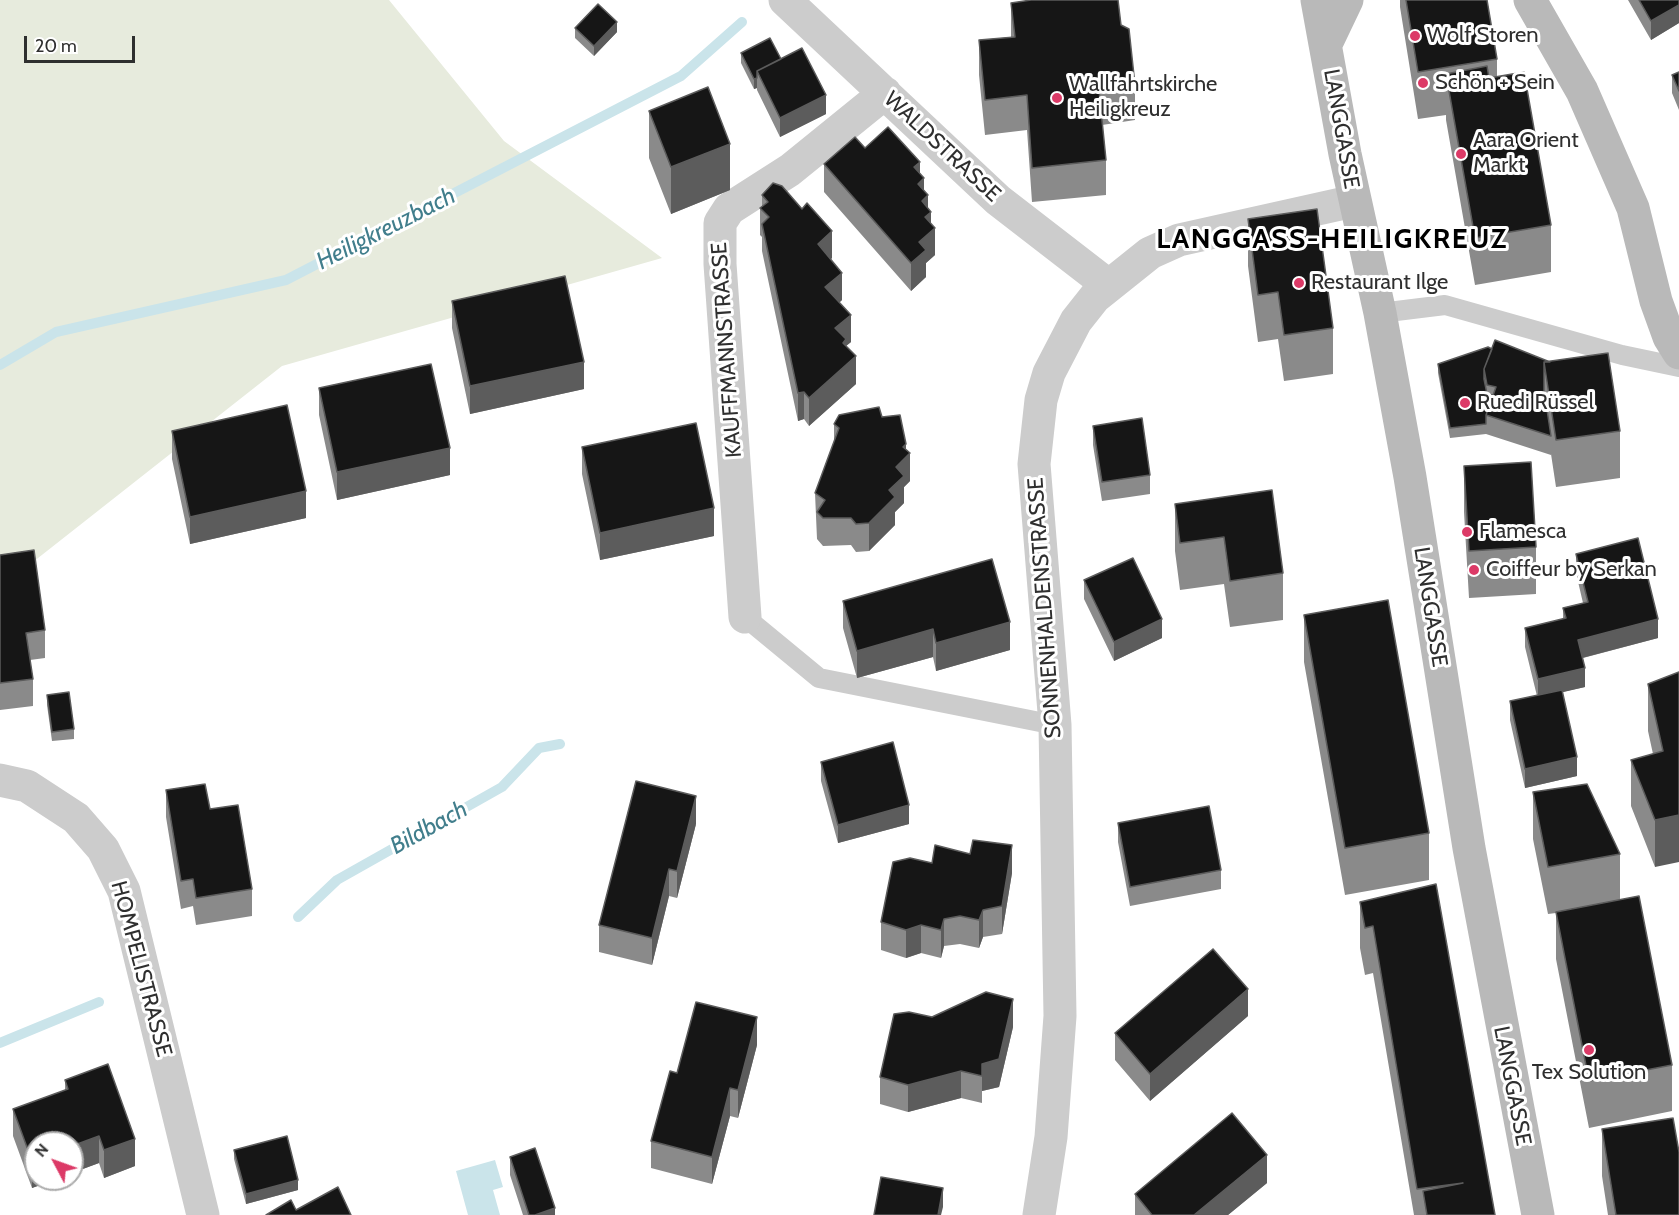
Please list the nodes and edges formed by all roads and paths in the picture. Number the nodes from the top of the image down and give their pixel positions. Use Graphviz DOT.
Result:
graph roads {
  1 [pos="785,0"];
  2 [pos="1317,0"];
  3 [pos="1347,0"];
  4 [pos="1530,0"];
  5 [pos="1326,44"];
  6 [pos="885,93"];
  7 [pos="1354,201"];
  8 [pos="1108,285"];
  9 [pos="1380,313"];
  10 [pos="1679,353"];
  11 [pos="1679,367"];
  12 [pos="745,617"];
  13 [pos="1055,725"];
  14 [pos="0,780"];
  15 [pos="203,1215"];
  16 [pos="1039,1215"];
  17 [pos="1538,1215"];
  1 -- 6 [label="street, WALDSTRASSE"];
  2 -- 5 [label="main road, LANGGASSE"];
  3 -- 5 [label="main road"];
  4 -- 10 [label="main road"];
  5 -- 7 [label="main road, LANGGASSE"];
  6 -- 8 [label="street, WALDSTRASSE"];
  6 -- 12 [label="street, KAUFFMANNSTRASSE"];
  7 -- 8 [label="street, SONNENHALDENSTRASSE"];
  7 -- 9 [label="main road, LANGGASSE"];
  8 -- 13 [label="street, SONNENHALDENSTRASSE"];
  9 -- 11 [label="lane"];
  9 -- 17 [label="main road, LANGGASSE"];
  12 -- 13 [label="lane"];
  13 -- 16 [label="street, SONNENHALDENSTRASSE"];
  14 -- 15 [label="street, HOMPELISTRASSE"];
}
